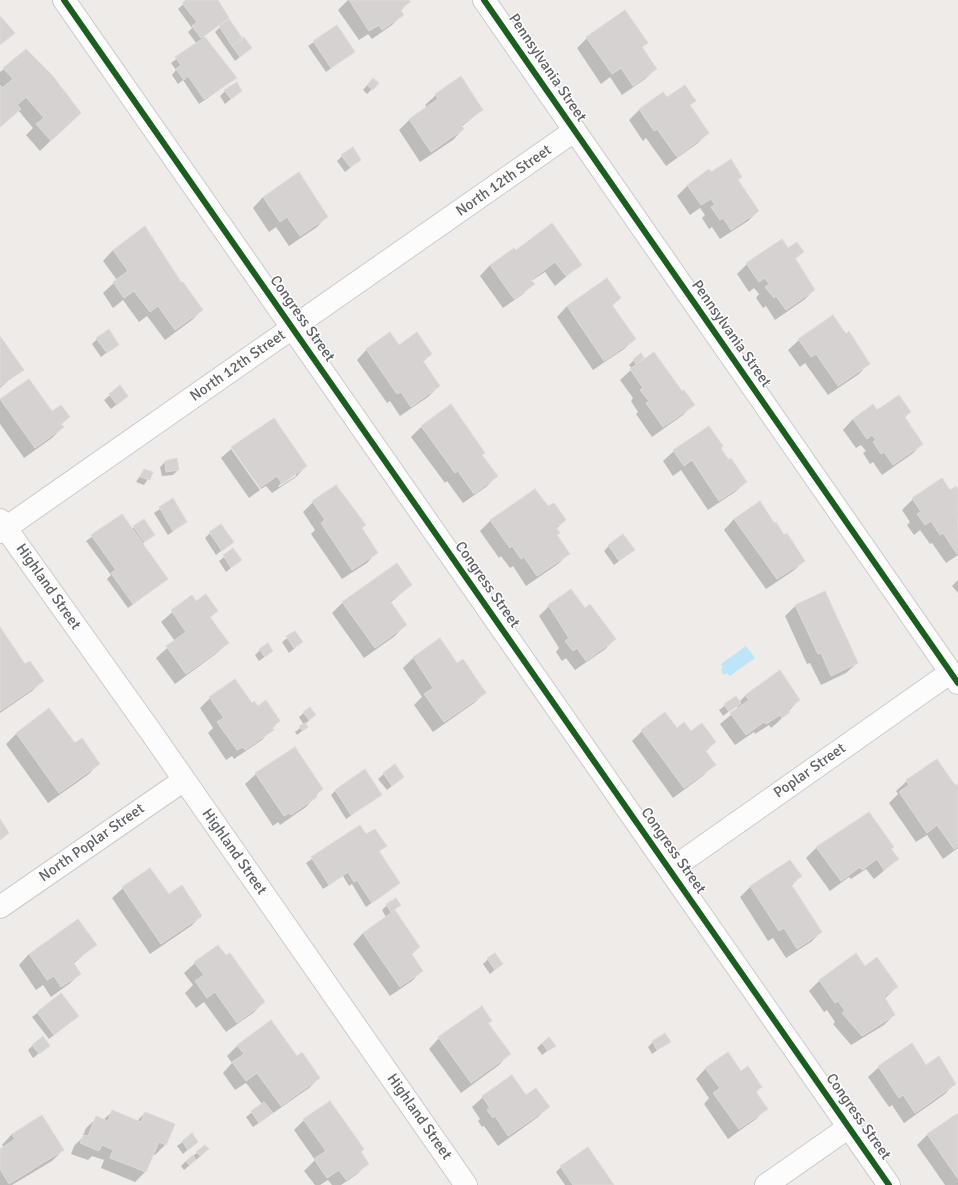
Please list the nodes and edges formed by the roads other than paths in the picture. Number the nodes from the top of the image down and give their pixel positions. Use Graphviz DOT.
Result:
graph roads {
  1 [pos="64,0"];
  2 [pos="484,0"];
  3 [pos="574,131"];
  4 [pos="293,328"];
  5 [pos="2,526"];
  6 [pos="954,678"];
  7 [pos="184,780"];
  8 [pos="670,870"];
  9 [pos="0,907"];
  10 [pos="849,1127"];
  11 [pos="466,1185"];
  12 [pos="766,1185"];
  13 [pos="889,1185"];
  1 -- 4 [label="street, Congress Street"];
  2 -- 3 [label="street, Pennsylvania Street"];
  3 -- 4 [label="street, North 12th Street"];
  3 -- 6 [label="street, Pennsylvania Street"];
  4 -- 5 [label="street, North 12th Street"];
  4 -- 8 [label="street, Congress Street"];
  5 -- 7 [label="street, Highland Street"];
  6 -- 8 [label="street, Poplar Street"];
  7 -- 9 [label="street, North Poplar Street"];
  7 -- 11 [label="street, Highland Street"];
  8 -- 10 [label="street, Congress Street"];
  10 -- 12 [label="street"];
  10 -- 13 [label="street, Congress Street"];
}
